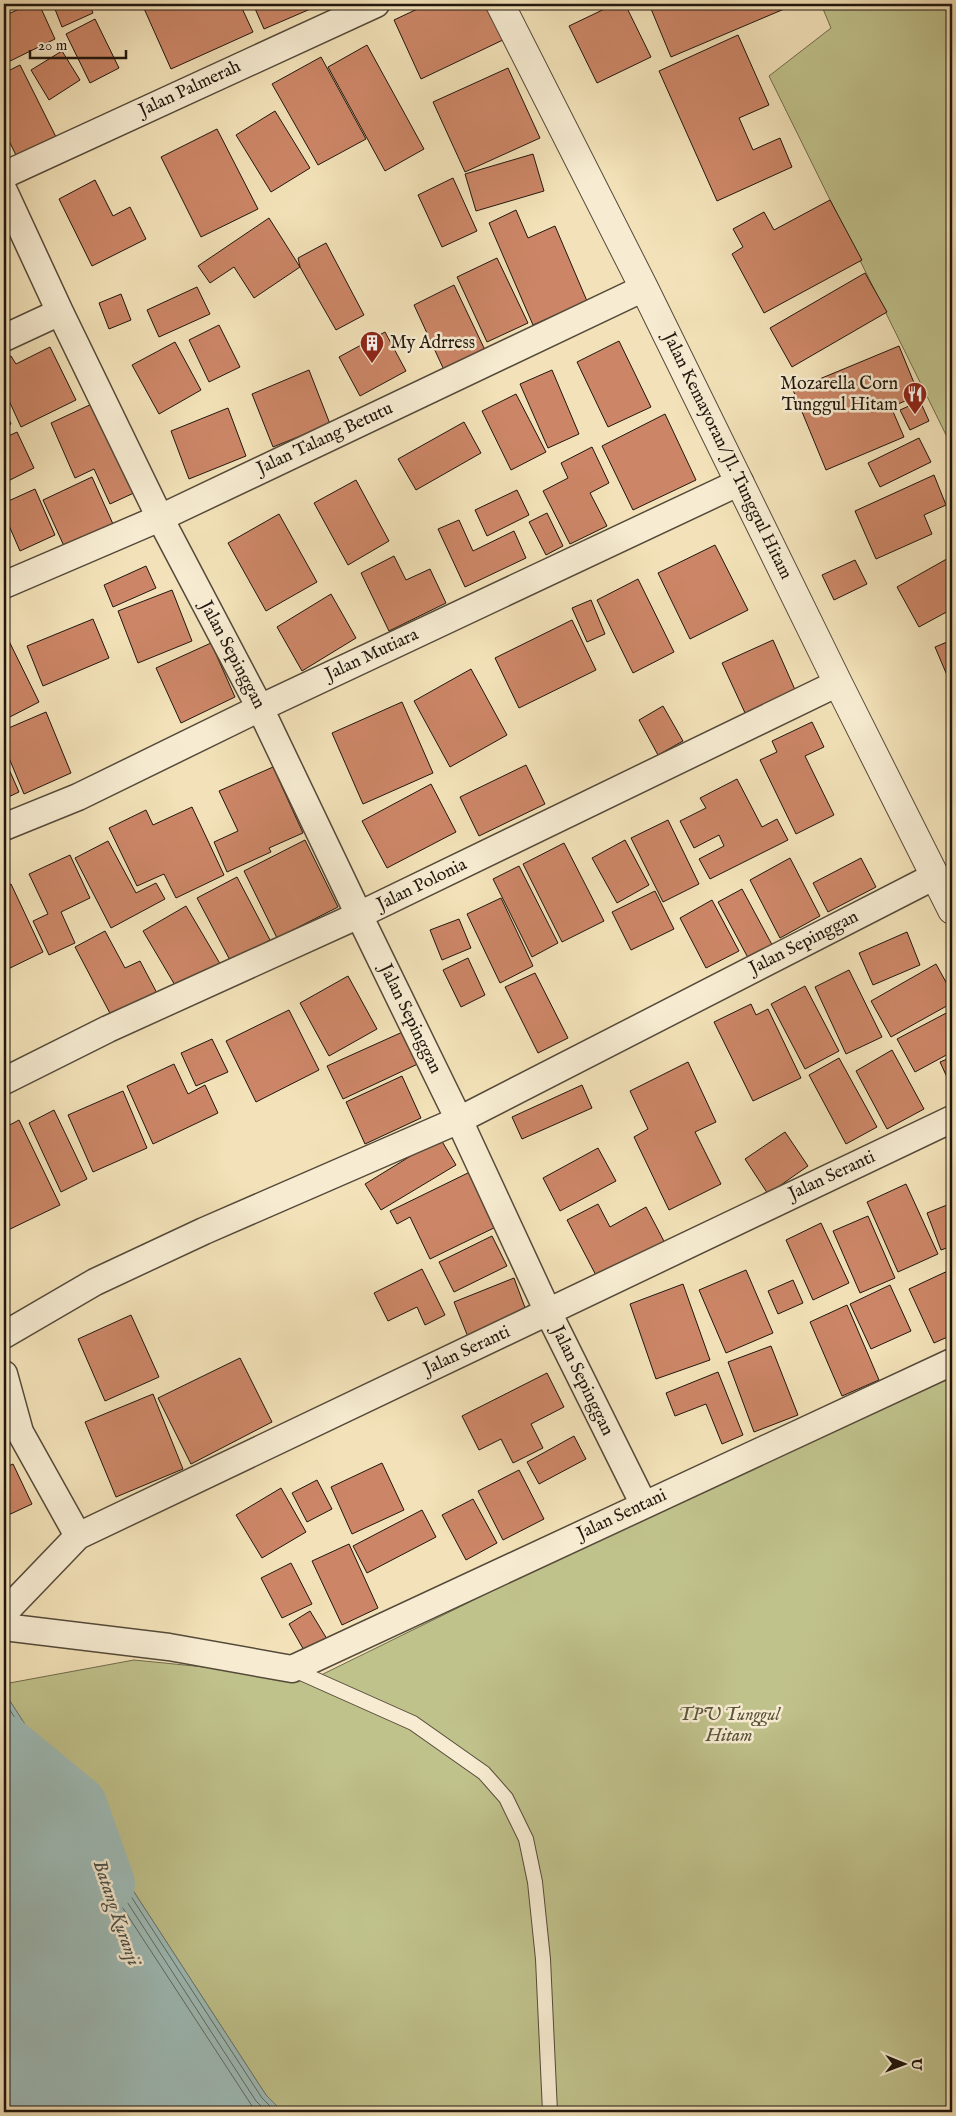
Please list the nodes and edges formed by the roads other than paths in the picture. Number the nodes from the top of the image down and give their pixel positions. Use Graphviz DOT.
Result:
graph roads {
  1 [pos="376,4"];
  2 [pos="500,4"];
  3 [pos="4,175"];
  4 [pos="4,191"];
  5 [pos="644,288"];
  6 [pos="60,312"];
  7 [pos="4,338"];
  8 [pos="740,482"];
  9 [pos="160,518"];
  10 [pos="4,585"];
  11 [pos="838,683"];
  12 [pos="260,708"];
  13 [pos="4,827"];
  14 [pos="935,876"];
  15 [pos="952,910"];
  16 [pos="358,915"];
  17 [pos="4,1081"];
  18 [pos="952,1119"];
  19 [pos="459,1120"];
  20 [pos="548,1312"];
  21 [pos="4,1335"];
  22 [pos="952,1362"];
  23 [pos="4,1374"];
  24 [pos="644,1505"];
  25 [pos="78,1536"];
  26 [pos="4,1613"];
  27 [pos="4,1627"];
  28 [pos="292,1669"];
  29 [pos="550,2112"];
  1 -- 3 [label="street, Jalan Palmerah"];
  2 -- 5 [label="street, Jalan Kemayoran/ Jl. Tunggul Hitam"];
  4 -- 6 [label="street, Jalan Sepinggan"];
  5 -- 8 [label="street, Jalan Kemayoran/ Jl. Tunggul Hitam"];
  5 -- 9 [label="street, Jalan Talang Betutu"];
  6 -- 7 [label="street"];
  6 -- 9 [label="street, Jalan Sepinggan"];
  8 -- 11 [label="street, Jalan Kemayoran/ Jl. Tunggul Hitam"];
  8 -- 12 [label="street, Jalan Mutiara"];
  9 -- 10 [label="street, Jalan Talang Betutu"];
  9 -- 12 [label="street, Jalan Sepinggan"];
  11 -- 14 [label="street, Jalan Kemayoran/ Jl. Tunggul Hitam"];
  11 -- 16 [label="street, Jalan Polonia"];
  12 -- 13 [label="street, Jalan Mutiara"];
  12 -- 16 [label="street, Jalan Sepinggan"];
  14 -- 15 [label="street, Jalan Kemayoran/ Jl. Tunggul Hitam"];
  14 -- 19 [label="street, Jalan Sepinggan"];
  16 -- 17 [label="street, Jalan Polonia"];
  16 -- 19 [label="street, Jalan Sepinggan"];
  18 -- 20 [label="street, Jalan Seranti"];
  19 -- 20 [label="street, Jalan Sepinggan"];
  19 -- 21 [label="street"];
  20 -- 24 [label="street, Jalan Sepinggan"];
  20 -- 25 [label="street, Jalan Seranti"];
  22 -- 24 [label="street, Jalan Sentani"];
  23 -- 25 [label="street"];
  24 -- 28 [label="street, Jalan Sentani"];
  25 -- 26 [label="street, Jalan Seranti"];
  27 -- 28 [label="street"];
  28 -- 29 [label="lane"];
}
